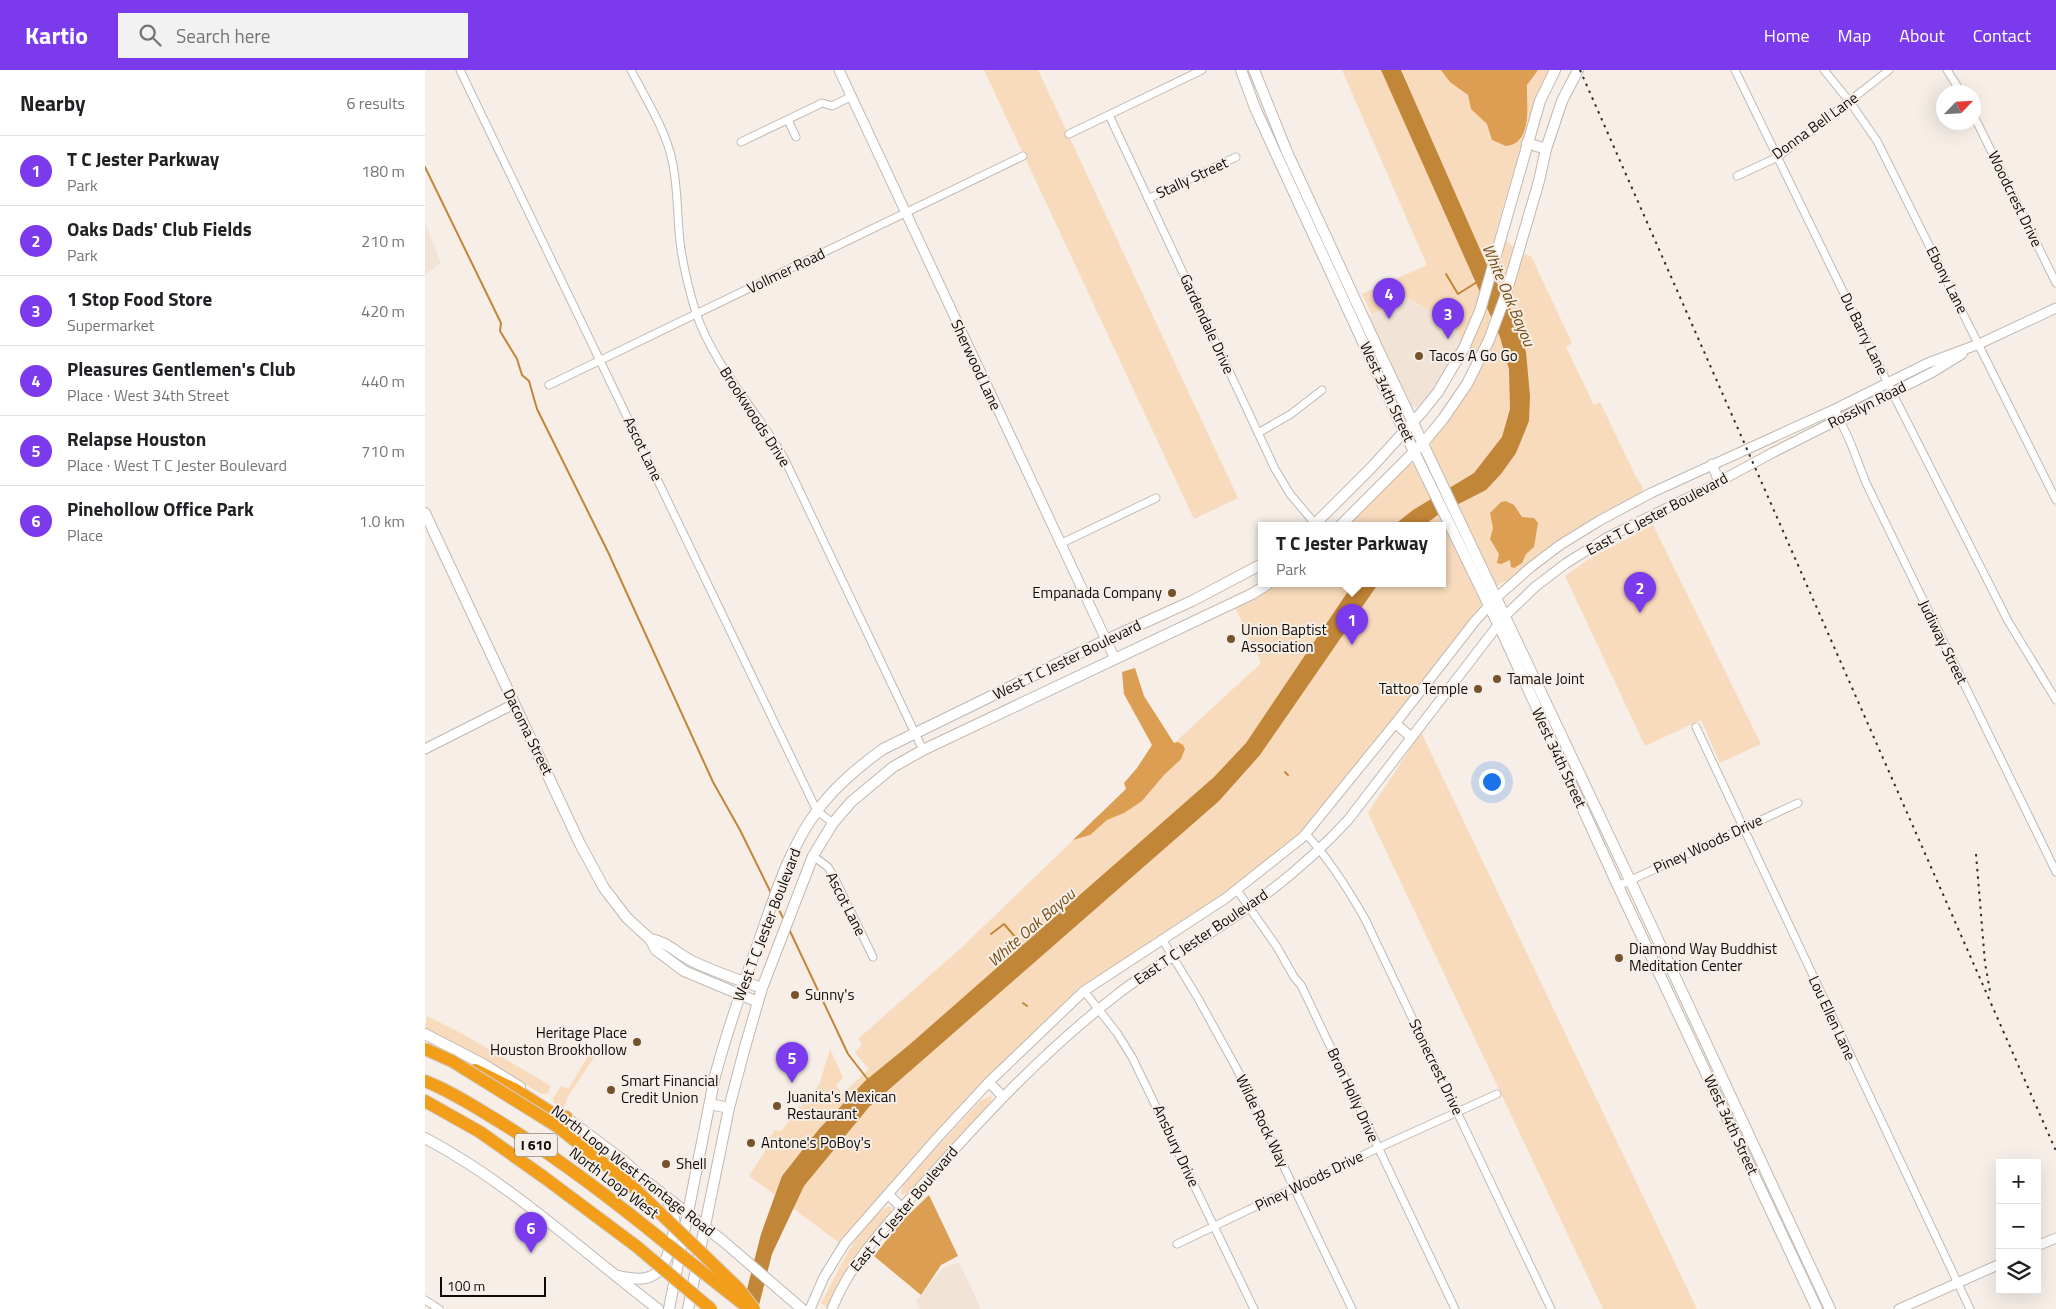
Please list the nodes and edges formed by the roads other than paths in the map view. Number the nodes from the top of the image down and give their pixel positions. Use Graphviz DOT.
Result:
graph roads {
  1 [pos="459,70"];
  2 [pos="631,70"];
  3 [pos="839,70"];
  4 [pos="1202,70"];
  5 [pos="1241,70"];
  6 [pos="1254,70"];
  7 [pos="1555,70"];
  8 [pos="1578,70"];
  9 [pos="1735,70"];
  10 [pos="1824,70"];
  11 [pos="1889,70"];
  12 [pos="1947,70"];
  13 [pos="1186,73"];
  14 [pos="1957,85"];
  15 [pos="852,96"];
  16 [pos="1850,102"];
  17 [pos="1109,115"];
  18 [pos="788,120"];
  19 [pos="1981,130"];
  20 [pos="1069,134"];
  21 [pos="796,138"];
  22 [pos="741,142"];
  23 [pos="1527,143"];
  24 [pos="1545,149"];
  25 [pos="1023,156"];
  26 [pos="1236,157"];
  27 [pos="1778,157"];
  28 [pos="1737,176"];
  29 [pos="1148,198"];
  30 [pos="906,213"];
  31 [pos="2056,284"];
  32 [pos="2056,308"];
  33 [pos="697,314"];
  34 [pos="1979,344"];
  35 [pos="1464,348"];
  36 [pos="1481,356"];
  37 [pos="600,360"];
  38 [pos="1888,383"];
  39 [pos="549,385"];
  40 [pos="1322,390"];
  41 [pos="1893,392"];
  42 [pos="1835,408"];
  43 [pos="1840,419"];
  44 [pos="1413,422"];
  45 [pos="1404,431"];
  46 [pos="1258,433"];
  47 [pos="1423,443"];
  48 [pos="1746,448"];
  49 [pos="1415,452"];
  50 [pos="1712,464"];
  51 [pos="1753,464"];
  52 [pos="1719,482"];
  53 [pos="1156,498"];
  54 [pos="2056,500"];
  55 [pos="425,513"];
  56 [pos="1599,521"];
  57 [pos="1312,522"];
  58 [pos="1319,522"];
  59 [pos="1344,522"];
  60 [pos="1457,528"];
  61 [pos="1608,537"];
  62 [pos="1060,544"];
  63 [pos="1258,566"];
  64 [pos="1263,587"];
  65 [pos="1496,598"];
  66 [pos="1488,606"];
  67 [pos="1505,616"];
  68 [pos="1499,626"];
  69 [pos="1106,640"];
  70 [pos="1115,659"];
  71 [pos="2056,700"];
  72 [pos="514,704"];
  73 [pos="1396,724"];
  74 [pos="1696,727"];
  75 [pos="1559,729"];
  76 [pos="914,732"];
  77 [pos="1548,733"];
  78 [pos="1411,737"];
  79 [pos="425,749"];
  80 [pos="923,750"];
  81 [pos="1798,803"];
  82 [pos="817,811"];
  83 [pos="833,823"];
  84 [pos="1742,827"];
  85 [pos="1305,834"];
  86 [pos="1320,850"];
  87 [pos="813,856"];
  88 [pos="2056,872"];
  89 [pos="1630,880"];
  90 [pos="1618,886"];
  91 [pos="1237,890"];
  92 [pos="1249,906"];
  93 [pos="650,939"];
  94 [pos="1162,939"];
  95 [pos="1173,956"];
  96 [pos="873,957"];
  97 [pos="1670,966"];
  98 [pos="1658,971"];
  99 [pos="744,982"];
  100 [pos="762,988"];
  101 [pos="1085,991"];
  102 [pos="740,995"];
  103 [pos="758,1002"];
  104 [pos="1098,1009"];
  105 [pos="425,1034"];
  106 [pos="1707,1047"];
  107 [pos="425,1049"];
  108 [pos="425,1053"];
  109 [pos="1697,1053"];
  110 [pos="425,1081"];
  111 [pos="989,1082"];
  112 [pos="1497,1094"];
  113 [pos="1003,1097"];
  114 [pos="425,1101"];
  115 [pos="709,1104"];
  116 [pos="729,1108"];
  117 [pos="1458,1111"];
  118 [pos="566,1117"];
  119 [pos="425,1138"];
  120 [pos="1378,1148"];
  121 [pos="1294,1189"];
  122 [pos="888,1194"];
  123 [pos="665,1197"];
  124 [pos="902,1208"];
  125 [pos="689,1216"];
  126 [pos="1214,1227"];
  127 [pos="706,1229"];
  128 [pos="2056,1238"];
  129 [pos="1177,1244"];
  130 [pos="2041,1244"];
  131 [pos="1996,1266"];
  132 [pos="616,1276"];
  133 [pos="1957,1283"];
  134 [pos="425,1300"];
  135 [pos="804,1308"];
  136 [pos="439,1309"];
  137 [pos="658,1309"];
  138 [pos="669,1309"];
  139 [pos="689,1309"];
  140 [pos="711,1309"];
  141 [pos="749,1309"];
  142 [pos="754,1309"];
  143 [pos="832,1309"];
  144 [pos="1254,1309"];
  145 [pos="1351,1309"];
  146 [pos="1455,1309"];
  147 [pos="1551,1309"];
  148 [pos="1817,1309"];
  149 [pos="1829,1309"];
  150 [pos="1899,1309"];
  151 [pos="1970,1309"];
  1 -- 37 [label="street, Ascot Lane"];
  2 -- 33 [label="street, Brookwoods Drive"];
  3 -- 15 [label="street, Sherwood Lane"];
  4 -- 13 [label="street"];
  5 -- 45 [label="main road, West 34th Street"];
  6 -- 44 [label="main road, West 34th Street"];
  7 -- 23 [label="main road"];
  8 -- 24 [label="main road"];
  9 -- 27 [label="street, Du Barry Lane"];
  10 -- 16 [label="street, Ebony Lane"];
  11 -- 16 [label="street, Donna Bell Lane"];
  12 -- 14 [label="street"];
  13 -- 17 [label="street"];
  15 -- 18 [label="street"];
  15 -- 30 [label="street, Sherwood Lane"];
  16 -- 27 [label="street, Donna Bell Lane"];
  16 -- 34 [label="street, Ebony Lane"];
  17 -- 20 [label="street"];
  17 -- 29 [label="street, Gardendale Drive"];
  18 -- 21 [label="street"];
  18 -- 22 [label="street"];
  19 -- 31 [label="street, Woodcrest Drive"];
  23 -- 24 [label="main road"];
  23 -- 35 [label="main road"];
  24 -- 36 [label="main road"];
  25 -- 30 [label="street, Vollmer Road"];
  26 -- 29 [label="street, Stally Street"];
  27 -- 28 [label="street, Donna Bell Lane"];
  27 -- 38 [label="street, Du Barry Lane"];
  29 -- 46 [label="street, Gardendale Drive"];
  30 -- 33 [label="street, Vollmer Road"];
  30 -- 62 [label="street, Sherwood Lane"];
  32 -- 34 [label="street, Rosslyn Road"];
  33 -- 37 [label="street, Vollmer Road"];
  33 -- 76 [label="street, Brookwoods Drive"];
  34 -- 38 [label="street, Rosslyn Road"];
  34 -- 41 [label="street, Rosslyn Road"];
  34 -- 54 [label="street, Ebony Lane"];
  35 -- 36 [label="main road"];
  35 -- 44 [label="main road"];
  36 -- 47 [label="main road"];
  37 -- 39 [label="street, Vollmer Road"];
  37 -- 82 [label="street, Ascot Lane"];
  38 -- 41 [label="street, Du Barry Lane"];
  38 -- 42 [label="street, Rosslyn Road"];
  40 -- 46 [label="street"];
  41 -- 43 [label="street, Rosslyn Road"];
  41 -- 71 [label="street, Du Barry Lane"];
  42 -- 43 [label="street, Judiway Street"];
  42 -- 48 [label="street, Rosslyn Road"];
  43 -- 51 [label="street, Rosslyn Road"];
  43 -- 88 [label="street, Judiway Street"];
  44 -- 45 [label="main road"];
  44 -- 47 [label="main road, West 34th Street"];
  45 -- 49 [label="main road, West 34th Street"];
  45 -- 58 [label="main road"];
  46 -- 57 [label="street, Gardendale Drive"];
  47 -- 49 [label="main road"];
  47 -- 60 [label="main road, West 34th Street"];
  48 -- 50 [label="street, East T C Jester Boulevard"];
  49 -- 59 [label="main road"];
  49 -- 60 [label="main road, West 34th Street"];
  50 -- 52 [label="street"];
  50 -- 56 [label="street, East T C Jester Boulevard"];
  51 -- 52 [label="street, East T C Jester Boulevard"];
  52 -- 61 [label="street, East T C Jester Boulevard"];
  53 -- 62 [label="street"];
  55 -- 72 [label="main road, Dacoma Street"];
  56 -- 61 [label="street"];
  56 -- 65 [label="street, East T C Jester Boulevard"];
  60 -- 65 [label="main road, West 34th Street"];
  60 -- 66 [label="main road, West 34th Street"];
  61 -- 67 [label="street, East T C Jester Boulevard"];
  62 -- 69 [label="street, Sherwood Lane"];
  63 -- 69 [label="main road, West T C Jester Boulevard"];
  64 -- 70 [label="main road, West T C Jester Boulevard"];
  65 -- 66 [label="street, East T C Jester Boulevard"];
  65 -- 67 [label="main road, West 34th Street"];
  66 -- 68 [label="main road, West 34th Street"];
  66 -- 73 [label="street, East T C Jester Boulevard"];
  67 -- 68 [label="street, East T C Jester Boulevard"];
  67 -- 75 [label="main road, West 34th Street"];
  68 -- 77 [label="main road, West 34th Street"];
  68 -- 78 [label="street, East T C Jester Boulevard"];
  69 -- 70 [label="street, Sherwood Lane"];
  69 -- 76 [label="main road, West T C Jester Boulevard"];
  70 -- 80 [label="main road, West T C Jester Boulevard"];
  72 -- 79 [label="street"];
  72 -- 93 [label="main road, Dacoma Street"];
  73 -- 78 [label="street"];
  73 -- 85 [label="street, East T C Jester Boulevard"];
  74 -- 84 [label="street, Lou Ellen Lane"];
  75 -- 77 [label="main road"];
  75 -- 89 [label="main road, West 34th Street"];
  76 -- 80 [label="street, Brookwoods Drive"];
  76 -- 82 [label="main road, West T C Jester Boulevard"];
  77 -- 90 [label="main road, West 34th Street"];
  78 -- 86 [label="street, East T C Jester Boulevard"];
  80 -- 83 [label="main road, West T C Jester Boulevard"];
  81 -- 84 [label="street, Piney Woods Drive"];
  82 -- 83 [label="street, Ascot Lane"];
  82 -- 99 [label="main road, West T C Jester Boulevard"];
  83 -- 87 [label="main road, West T C Jester Boulevard"];
  84 -- 89 [label="street, Piney Woods Drive"];
  84 -- 133 [label="street, Lou Ellen Lane"];
  85 -- 86 [label="street, Stonecrest Drive"];
  85 -- 91 [label="street, East T C Jester Boulevard"];
  86 -- 92 [label="street, East T C Jester Boulevard"];
  86 -- 117 [label="street, Stonecrest Drive"];
  87 -- 96 [label="street, Ascot Lane"];
  87 -- 100 [label="main road, West T C Jester Boulevard"];
  89 -- 90 [label="street, Piney Woods Drive"];
  89 -- 97 [label="main road, West 34th Street"];
  90 -- 98 [label="main road, West 34th Street"];
  91 -- 92 [label="street, Bron Holly Drive"];
  91 -- 94 [label="street, East T C Jester Boulevard"];
  92 -- 95 [label="street, East T C Jester Boulevard"];
  92 -- 120 [label="street, Bron Holly Drive"];
  93 -- 99 [label="main road, Dacoma Street"];
  93 -- 102 [label="main road, Dacoma Street"];
  94 -- 95 [label="street, Wilde Rock Way"];
  94 -- 101 [label="street, East T C Jester Boulevard"];
  95 -- 104 [label="street, East T C Jester Boulevard"];
  95 -- 121 [label="street, Wilde Rock Way"];
  97 -- 98 [label="main road"];
  97 -- 106 [label="main road, West 34th Street"];
  98 -- 109 [label="main road, West 34th Street"];
  99 -- 100 [label="main road, Dacoma Street"];
  99 -- 102 [label="main road, West T C Jester Boulevard"];
  100 -- 103 [label="main road, West T C Jester Boulevard"];
  101 -- 104 [label="street, Ansbury Drive"];
  101 -- 111 [label="street, East T C Jester Boulevard"];
  102 -- 103 [label="main road, Dacoma Street"];
  102 -- 115 [label="main road, West T C Jester Boulevard"];
  103 -- 116 [label="main road, West T C Jester Boulevard"];
  104 -- 113 [label="street, East T C Jester Boulevard"];
  104 -- 126 [label="street, Ansbury Drive"];
  105 -- 118 [label="main road, North Loop West Frontage Road"];
  106 -- 109 [label="main road"];
  106 -- 149 [label="main road, West 34th Street"];
  107 -- 142 [label="highway, bridge"];
  108 -- 118 [label="highway"];
  109 -- 148 [label="main road, West 34th Street"];
  110 -- 141 [label="highway, North Loop West / I 610, bridge"];
  111 -- 113 [label="street"];
  111 -- 122 [label="street, East T C Jester Boulevard"];
  112 -- 117 [label="street, Piney Woods Drive"];
  113 -- 124 [label="street, East T C Jester Boulevard"];
  114 -- 140 [label="highway, I 610, bridge"];
  115 -- 116 [label="main road"];
  115 -- 125 [label="main road, West T C Jester Boulevard"];
  116 -- 127 [label="main road, West T C Jester Boulevard"];
  117 -- 120 [label="street, Piney Woods Drive"];
  117 -- 147 [label="street, Stonecrest Drive"];
  118 -- 123 [label="main road, North Loop West Frontage Road"];
  119 -- 132 [label="main road"];
  120 -- 121 [label="street, Piney Woods Drive"];
  120 -- 146 [label="street, Bron Holly Drive"];
  121 -- 126 [label="street, Piney Woods Drive"];
  121 -- 145 [label="street, Wilde Rock Way"];
  122 -- 124 [label="street"];
  122 -- 135 [label="street, East T C Jester Boulevard"];
  123 -- 125 [label="main road, North Loop West Frontage Road"];
  123 -- 132 [label="main road"];
  124 -- 143 [label="street, East T C Jester Boulevard"];
  125 -- 127 [label="main road, North Loop West Frontage Road"];
  125 -- 138 [label="main road, West T C Jester Boulevard"];
  126 -- 129 [label="street, Piney Woods Drive"];
  126 -- 144 [label="street, Ansbury Drive"];
  127 -- 135 [label="main road, North Loop West Frontage Road"];
  127 -- 139 [label="main road, West T C Jester Boulevard"];
  128 -- 130 [label="street"];
  131 -- 133 [label="street"];
  132 -- 137 [label="main road"];
  133 -- 150 [label="street"];
  133 -- 151 [label="street, Lou Ellen Lane"];
  134 -- 136 [label="street"];
}
